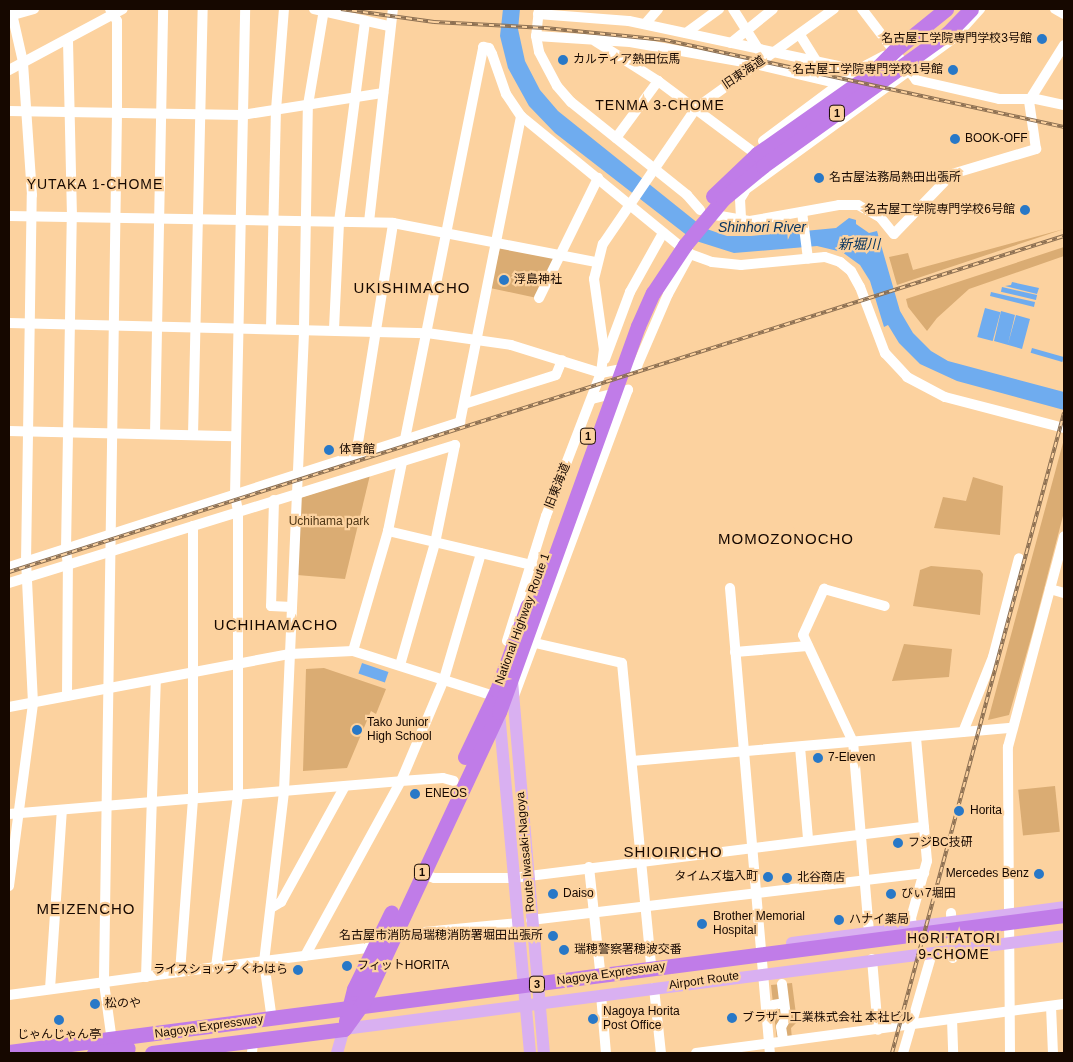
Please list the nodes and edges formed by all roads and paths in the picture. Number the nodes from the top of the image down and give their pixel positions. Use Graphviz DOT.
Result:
graph roads {
  1 [pos="34,9"];
  2 [pos="123,9"];
  3 [pos="163,9"];
  4 [pos="203,9"];
  5 [pos="244,9"];
  6 [pos="284,9"];
  7 [pos="394,9"];
  8 [pos="609,9"];
  9 [pos="658,9"];
  10 [pos="719,9"];
  11 [pos="733,9"];
  12 [pos="773,9"];
  13 [pos="834,9"];
  14 [pos="862,9"];
  15 [pos="971,9"];
  16 [pos="980,9"];
  17 [pos="1055,9"];
  18 [pos="321,10"];
  19 [pos="944,10"];
  20 [pos="111,11"];
  21 [pos="538,11"];
  22 [pos="12,12"];
  23 [pos="561,12"];
  24 [pos="1064,14"];
  25 [pos="598,15"];
  26 [pos="365,21"];
  27 [pos="645,24"];
  28 [pos="389,26"];
  29 [pos="746,30"];
  30 [pos="686,33"];
  31 [pos="536,36"];
  32 [pos="800,36"];
  33 [pos="68,39"];
  34 [pos="594,41"];
  35 [pos="731,43"];
  36 [pos="1064,45"];
  37 [pos="759,50"];
  38 [pos="894,51"];
  39 [pos="775,53"];
  40 [pos="23,62"];
  41 [pos="817,62"];
  42 [pos="755,64"];
  43 [pos="908,67"];
  44 [pos="9,70"];
  45 [pos="858,70"];
  46 [pos="658,81"];
  47 [pos="840,84"];
  48 [pos="382,92"];
  49 [pos="353,98"];
  50 [pos="1029,101"];
  51 [pos="308,105"];
  52 [pos="1064,105"];
  53 [pos="696,108"];
  54 [pos="276,110"];
  55 [pos="9,111"];
  56 [pos="25,111"];
  57 [pos="69,112"];
  58 [pos="117,113"];
  59 [pos="161,113"];
  60 [pos="200,114"];
  61 [pos="242,114"];
  62 [pos="521,116"];
  63 [pos="616,138"];
  64 [pos="752,150"];
  65 [pos="651,171"];
  66 [pos="598,178"];
  67 [pos="716,185"];
  68 [pos="745,190"];
  69 [pos="687,195"];
  70 [pos="630,202"];
  71 [pos="705,211"];
  72 [pos="9,216"];
  73 [pos="802,216"];
  74 [pos="32,217"];
  75 [pos="72,217"];
  76 [pos="115,218"];
  77 [pos="741,218"];
  78 [pos="159,219"];
  79 [pos="198,219"];
  80 [pos="240,220"];
  81 [pos="274,221"];
  82 [pos="306,221"];
  83 [pos="339,222"];
  84 [pos="369,222"];
  85 [pos="393,223"];
  86 [pos="447,233"];
  87 [pos="663,233"];
  88 [pos="495,243"];
  89 [pos="690,254"];
  90 [pos="560,256"];
  91 [pos="808,257"];
  92 [pos="596,262"];
  93 [pos="539,298"];
  94 [pos="9,323"];
  95 [pos="32,323"];
  96 [pos="70,324"];
  97 [pos="112,325"];
  98 [pos="157,326"];
  99 [pos="196,326"];
  100 [pos="238,327"];
  101 [pos="271,328"];
  102 [pos="304,328"];
  103 [pos="334,329"];
  104 [pos="374,330"];
  105 [pos="427,333"];
  106 [pos="476,339"];
  107 [pos="562,360"];
  108 [pos="603,362"];
  109 [pos="601,373"];
  110 [pos="593,399"];
  111 [pos="464,404"];
  112 [pos="586,418"];
  113 [pos="614,428"];
  114 [pos="1064,428"];
  115 [pos="9,431"];
  116 [pos="29,432"];
  117 [pos="68,433"];
  118 [pos="110,434"];
  119 [pos="155,434"];
  120 [pos="193,435"];
  121 [pos="235,436"];
  122 [pos="405,439"];
  123 [pos="356,455"];
  124 [pos="402,462"];
  125 [pos="298,474"];
  126 [pos="296,494"];
  127 [pos="234,495"];
  128 [pos="274,500"];
  129 [pos="238,511"];
  130 [pos="192,526"];
  131 [pos="388,531"];
  132 [pos="108,535"];
  133 [pos="1064,536"];
  134 [pos="435,543"];
  135 [pos="66,549"];
  136 [pos="109,552"];
  137 [pos="481,553"];
  138 [pos="1019,558"];
  139 [pos="26,562"];
  140 [pos="68,566"];
  141 [pos="532,566"];
  142 [pos="9,567"];
  143 [pos="28,576"];
  144 [pos="9,583"];
  145 [pos="730,588"];
  146 [pos="1050,589"];
  147 [pos="1064,593"];
  148 [pos="885,606"];
  149 [pos="292,607"];
  150 [pos="525,641"];
  151 [pos="808,646"];
  152 [pos="353,651"];
  153 [pos="736,652"];
  154 [pos="290,654"];
  155 [pos="238,664"];
  156 [pos="400,665"];
  157 [pos="193,673"];
  158 [pos="444,679"];
  159 [pos="156,680"];
  160 [pos="512,681"];
  161 [pos="108,689"];
  162 [pos="496,693"];
  163 [pos="67,696"];
  164 [pos="514,696"];
  165 [pos="32,703"];
  166 [pos="9,707"];
  167 [pos="499,712"];
  168 [pos="1012,728"];
  169 [pos="963,732"];
  170 [pos="916,736"];
  171 [pos="853,742"];
  172 [pos="800,747"];
  173 [pos="744,752"];
  174 [pos="632,762"];
  175 [pos="401,781"];
  176 [pos="454,781"];
  177 [pos="345,786"];
  178 [pos="284,791"];
  179 [pos="238,795"];
  180 [pos="193,799"];
  181 [pos="154,802"];
  182 [pos="107,806"];
  183 [pos="62,810"];
  184 [pos="14,814"];
  185 [pos="924,827"];
  186 [pos="862,833"];
  187 [pos="808,839"];
  188 [pos="753,847"];
  189 [pos="642,860"];
  190 [pos="589,867"];
  191 [pos="422,874"];
  192 [pos="924,874"];
  193 [pos="528,876"];
  194 [pos="512,878"];
  195 [pos="865,880"];
  196 [pos="9,886"];
  197 [pos="757,894"];
  198 [pos="647,907"];
  199 [pos="1064,907"];
  200 [pos="271,908"];
  201 [pos="1011,912"];
  202 [pos="594,913"];
  203 [pos="951,913"];
  204 [pos="1064,915"];
  205 [pos="531,920"];
  206 [pos="517,923"];
  207 [pos="1064,925"];
  208 [pos="912,927"];
  209 [pos="869,932"];
  210 [pos="393,935"];
  211 [pos="1064,936"];
  212 [pos="1008,943"];
  213 [pos="375,947"];
  214 [pos="762,947"];
  215 [pos="932,952"];
  216 [pos="305,956"];
  217 [pos="953,958"];
  218 [pos="872,959"];
  219 [pos="264,962"];
  220 [pos="651,964"];
  221 [pos="216,967"];
  222 [pos="600,970"];
  223 [pos="180,972"];
  224 [pos="762,974"];
  225 [pos="146,977"];
  226 [pos="537,978"];
  227 [pos="522,980"];
  228 [pos="104,983"];
  229 [pos="654,988"];
  230 [pos="50,989"];
  231 [pos="9,995"];
  232 [pos="601,995"];
  233 [pos="356,1003"];
  234 [pos="540,1004"];
  235 [pos="1064,1004"];
  236 [pos="773,1005"];
  237 [pos="525,1006"];
  238 [pos="1051,1006"];
  239 [pos="1009,1012"];
  240 [pos="271,1013"];
  241 [pos="952,1019"];
  242 [pos="911,1025"];
  243 [pos="344,1030"];
  244 [pos="878,1030"];
  245 [pos="111,1034"];
  246 [pos="783,1040"];
  247 [pos="39,1042"];
  248 [pos="9,1046"];
  249 [pos="253,1047"];
  250 [pos="769,1048"];
  251 [pos="9,1052"];
  252 [pos="716,1052"];
  253 [pos="24,1053"];
  254 [pos="94,1053"];
  255 [pos="152,1053"];
  256 [pos="337,1053"];
  257 [pos="530,1053"];
  258 [pos="544,1053"];
  259 [pos="606,1053"];
  260 [pos="661,1053"];
  261 [pos="696,1053"];
  262 [pos="903,1053"];
  263 [pos="953,1053"];
  264 [pos="1010,1053"];
  265 [pos="1053,1053"];
  1 -- 22 [label="street"];
  2 -- 20 [label="street"];
  3 -- 59 [label="street"];
  4 -- 60 [label="street"];
  5 -- 61 [label="street"];
  6 -- 54 [label="street"];
  7 -- 28 [label="street"];
  8 -- 25 [label="street"];
  9 -- 27 [label="street"];
  10 -- 30 [label="street"];
  11 -- 29 [label="street"];
  12 -- 29 [label="street"];
  13 -- 32 [label="street, 旧東海道"];
  14 -- 38 [label="street"];
  15 -- 43 [label="highway, National Highway Route 1 / 1"];
  16 -- 43 [label="street"];
  17 -- 24 [label="street"];
  18 -- 26 [label="street"];
  18 -- 51 [label="street"];
  19 -- 38 [label="highway, National Highway Route 1 / 1"];
  20 -- 33 [label="street"];
  20 -- 58 [label="street"];
  21 -- 23 [label="street"];
  21 -- 31 [label="street"];
  22 -- 40 [label="street"];
  23 -- 25 [label="street"];
  25 -- 27 [label="street"];
  26 -- 28 [label="street"];
  26 -- 49 [label="street"];
  27 -- 30 [label="street"];
  28 -- 48 [label="street"];
  29 -- 35 [label="street"];
  29 -- 37 [label="street"];
  30 -- 35 [label="street"];
  31 -- 34 [label="street"];
  31 -- 63 [label="street"];
  32 -- 39 [label="street, 旧東海道"];
  32 -- 41 [label="street"];
  33 -- 40 [label="street"];
  33 -- 57 [label="street"];
  34 -- 42 [label="street"];
  34 -- 46 [label="street"];
  35 -- 37 [label="street"];
  36 -- 50 [label="street"];
  37 -- 39 [label="street"];
  38 -- 43 [label="street"];
  38 -- 45 [label="street"];
  38 -- 71 [label="highway, National Highway Route 1 / 1"];
  39 -- 41 [label="street"];
  39 -- 42 [label="street, 旧東海道"];
  40 -- 44 [label="street"];
  40 -- 56 [label="street"];
  41 -- 45 [label="street"];
  42 -- 47 [label="street"];
  42 -- 53 [label="street, 旧東海道"];
  43 -- 50 [label="street"];
  43 -- 68 [label="street"];
  43 -- 71 [label="highway, National Highway Route 1 / 1"];
  45 -- 47 [label="street"];
  46 -- 53 [label="street"];
  46 -- 63 [label="street"];
  47 -- 64 [label="street"];
  48 -- 49 [label="street"];
  48 -- 84 [label="street"];
  49 -- 51 [label="street"];
  49 -- 83 [label="street"];
  50 -- 52 [label="street"];
  50 -- 73 [label="street"];
  51 -- 54 [label="street"];
  51 -- 82 [label="street"];
  53 -- 64 [label="street"];
  53 -- 65 [label="street, 旧東海道"];
  54 -- 61 [label="street"];
  54 -- 81 [label="street"];
  55 -- 56 [label="street"];
  56 -- 57 [label="street"];
  56 -- 74 [label="street"];
  57 -- 58 [label="street"];
  57 -- 75 [label="street"];
  58 -- 59 [label="street"];
  58 -- 76 [label="street"];
  59 -- 60 [label="street"];
  59 -- 78 [label="street"];
  60 -- 61 [label="street"];
  60 -- 79 [label="street"];
  61 -- 80 [label="street"];
  62 -- 66 [label="street"];
  62 -- 86 [label="street"];
  62 -- 88 [label="street"];
  63 -- 65 [label="street"];
  64 -- 67 [label="street"];
  65 -- 69 [label="street"];
  65 -- 70 [label="street, 旧東海道"];
  66 -- 70 [label="street"];
  66 -- 90 [label="street"];
  67 -- 69 [label="street"];
  67 -- 71 [label="street"];
  68 -- 71 [label="street"];
  68 -- 77 [label="street"];
  69 -- 71 [label="street"];
  70 -- 87 [label="street"];
  70 -- 92 [label="street, 旧東海道"];
  71 -- 77 [label="street"];
  71 -- 150 [label="highway, National Highway Route 1 / 1"];
  72 -- 74 [label="street"];
  73 -- 77 [label="street"];
  73 -- 91 [label="street"];
  74 -- 75 [label="street"];
  74 -- 95 [label="street"];
  75 -- 76 [label="street"];
  75 -- 96 [label="street"];
  76 -- 78 [label="street"];
  76 -- 97 [label="street"];
  78 -- 79 [label="street"];
  78 -- 98 [label="street"];
  79 -- 80 [label="street"];
  79 -- 99 [label="street"];
  80 -- 81 [label="street"];
  80 -- 100 [label="street"];
  81 -- 82 [label="street"];
  81 -- 101 [label="street"];
  82 -- 83 [label="street"];
  82 -- 102 [label="street"];
  83 -- 84 [label="street"];
  83 -- 103 [label="street"];
  84 -- 85 [label="street"];
  85 -- 86 [label="street"];
  85 -- 104 [label="street"];
  86 -- 88 [label="street"];
  86 -- 105 [label="street"];
  87 -- 89 [label="street"];
  87 -- 108 [label="street"];
  88 -- 90 [label="street"];
  88 -- 106 [label="street"];
  89 -- 91 [label="street"];
  89 -- 109 [label="street"];
  90 -- 92 [label="street"];
  90 -- 93 [label="street"];
  91 -- 114 [label="street"];
  92 -- 108 [label="street, 旧東海道"];
  94 -- 95 [label="street"];
  95 -- 96 [label="street"];
  95 -- 116 [label="street"];
  96 -- 97 [label="street"];
  96 -- 117 [label="street"];
  97 -- 98 [label="street"];
  97 -- 118 [label="street"];
  98 -- 99 [label="street"];
  98 -- 119 [label="street"];
  99 -- 100 [label="street"];
  99 -- 120 [label="street"];
  100 -- 101 [label="street"];
  100 -- 121 [label="street"];
  101 -- 102 [label="street"];
  102 -- 103 [label="street"];
  102 -- 125 [label="street"];
  103 -- 104 [label="street"];
  104 -- 105 [label="street"];
  104 -- 123 [label="street"];
  105 -- 106 [label="street"];
  105 -- 122 [label="street"];
  106 -- 107 [label="street"];
  106 -- 111 [label="street"];
  107 -- 109 [label="street"];
  107 -- 111 [label="street"];
  108 -- 109 [label="street, 旧東海道"];
  109 -- 110 [label="street, 旧東海道"];
  110 -- 112 [label="street, 旧東海道"];
  110 -- 113 [label="street"];
  111 -- 122 [label="street"];
  112 -- 113 [label="street"];
  112 -- 141 [label="street, 旧東海道"];
  113 -- 150 [label="street"];
  115 -- 116 [label="street"];
  116 -- 117 [label="street"];
  116 -- 139 [label="street"];
  117 -- 118 [label="street"];
  117 -- 135 [label="street"];
  118 -- 119 [label="street"];
  118 -- 132 [label="street"];
  119 -- 120 [label="street"];
  120 -- 121 [label="street"];
  121 -- 127 [label="street"];
  122 -- 123 [label="street"];
  123 -- 125 [label="street"];
  124 -- 126 [label="street"];
  124 -- 131 [label="street"];
  124 -- 134 [label="street"];
  125 -- 126 [label="street"];
  125 -- 127 [label="street"];
  126 -- 128 [label="street"];
  126 -- 149 [label="street"];
  127 -- 129 [label="street"];
  127 -- 132 [label="street"];
  128 -- 129 [label="street"];
  128 -- 149 [label="street"];
  129 -- 130 [label="street"];
  129 -- 155 [label="street"];
  130 -- 136 [label="street"];
  130 -- 157 [label="street"];
  131 -- 134 [label="street"];
  131 -- 152 [label="street"];
  132 -- 135 [label="street"];
  132 -- 136 [label="street"];
  133 -- 146 [label="street"];
  134 -- 137 [label="street"];
  134 -- 156 [label="street"];
  135 -- 139 [label="street"];
  135 -- 140 [label="street"];
  136 -- 140 [label="street"];
  136 -- 161 [label="street"];
  137 -- 141 [label="street"];
  137 -- 158 [label="street"];
  138 -- 169 [label="street"];
  139 -- 142 [label="street"];
  139 -- 143 [label="street"];
  140 -- 143 [label="street"];
  140 -- 163 [label="street"];
  141 -- 162 [label="street, 旧東海道"];
  143 -- 144 [label="street"];
  143 -- 165 [label="street"];
  145 -- 153 [label="street"];
  146 -- 147 [label="street"];
  146 -- 168 [label="street"];
  148 -- 151 [label="street"];
  149 -- 154 [label="street"];
  150 -- 160 [label="highway, National Highway Route 1 / 1"];
  150 -- 162 [label="highway, National Highway Route 1 / 1"];
  150 -- 164 [label="street"];
  150 -- 174 [label="street"];
  151 -- 153 [label="street"];
  151 -- 171 [label="street"];
  152 -- 154 [label="street"];
  152 -- 156 [label="street"];
  153 -- 173 [label="street"];
  154 -- 155 [label="street"];
  154 -- 178 [label="street"];
  155 -- 157 [label="street"];
  155 -- 179 [label="street"];
  156 -- 158 [label="street"];
  157 -- 159 [label="street"];
  157 -- 180 [label="street"];
  158 -- 162 [label="street"];
  158 -- 175 [label="street"];
  159 -- 161 [label="street"];
  159 -- 181 [label="street"];
  160 -- 164 [label="main road, Route Iwasaki-Nagoya"];
  160 -- 167 [label="highway, National Highway Route 1 / 1"];
  161 -- 163 [label="street"];
  161 -- 182 [label="street"];
  162 -- 167 [label="main road, Route Iwasaki-Nagoya"];
  162 -- 176 [label="highway, National Highway Route 1 / 1"];
  163 -- 165 [label="street"];
  164 -- 193 [label="main road, Route Iwasaki-Nagoya"];
  165 -- 166 [label="street"];
  165 -- 184 [label="street"];
  167 -- 191 [label="highway, National Highway Route 1 / 1"];
  167 -- 194 [label="main road, Route Iwasaki-Nagoya"];
  168 -- 169 [label="street"];
  168 -- 201 [label="street"];
  169 -- 170 [label="street"];
  170 -- 171 [label="street"];
  170 -- 185 [label="street"];
  171 -- 172 [label="street"];
  171 -- 186 [label="street"];
  172 -- 173 [label="street"];
  172 -- 187 [label="street"];
  173 -- 174 [label="street"];
  173 -- 188 [label="street"];
  174 -- 189 [label="street"];
  175 -- 176 [label="street"];
  175 -- 177 [label="street"];
  175 -- 216 [label="street"];
  176 -- 213 [label="highway, National Highway Route 1 / 1"];
  177 -- 178 [label="street"];
  177 -- 200 [label="street"];
  178 -- 179 [label="street"];
  178 -- 200 [label="street"];
  179 -- 180 [label="street"];
  179 -- 221 [label="street"];
  180 -- 181 [label="street"];
  180 -- 223 [label="street"];
  181 -- 182 [label="street"];
  181 -- 225 [label="street"];
  182 -- 183 [label="street"];
  182 -- 228 [label="street"];
  183 -- 184 [label="street"];
  183 -- 230 [label="street"];
  184 -- 196 [label="street"];
  185 -- 186 [label="street"];
  185 -- 192 [label="street"];
  186 -- 187 [label="street"];
  186 -- 195 [label="street"];
  187 -- 188 [label="street"];
  188 -- 189 [label="street"];
  188 -- 197 [label="street"];
  189 -- 190 [label="street"];
  189 -- 198 [label="street"];
  190 -- 193 [label="street"];
  190 -- 202 [label="street"];
  191 -- 194 [label="street"];
  191 -- 210 [label="highway, National Highway Route 1 / 1"];
  192 -- 195 [label="street"];
  192 -- 208 [label="street"];
  193 -- 194 [label="street"];
  193 -- 205 [label="main road, Route Iwasaki-Nagoya"];
  194 -- 206 [label="main road, Route Iwasaki-Nagoya"];
  195 -- 197 [label="street"];
  195 -- 209 [label="street"];
  197 -- 198 [label="street"];
  197 -- 214 [label="street"];
  198 -- 202 [label="street"];
  198 -- 220 [label="street"];
  199 -- 201 [label="main road, Airport Route"];
  200 -- 219 [label="street"];
  201 -- 208 [label="main road, Airport Route"];
  201 -- 212 [label="street"];
  202 -- 205 [label="street"];
  202 -- 222 [label="street"];
  203 -- 217 [label="street"];
  204 -- 251 [label="highway, Nagoya Expressway / 3"];
  205 -- 226 [label="main road, Route Iwasaki-Nagoya"];
  206 -- 210 [label="street"];
  206 -- 227 [label="main road, Route Iwasaki-Nagoya"];
  207 -- 254 [label="highway, Nagoya Expressway / 3"];
  208 -- 209 [label="main road, Airport Route"];
  209 -- 214 [label="main road, Airport Route"];
  210 -- 233 [label="highway, National Highway Route 1 / 1"];
  211 -- 212 [label="main road, Airport Route"];
  212 -- 215 [label="main road, Airport Route"];
  212 -- 239 [label="street"];
  213 -- 216 [label="street"];
  213 -- 233 [label="highway, National Highway Route 1 / 1"];
  214 -- 220 [label="main road, Airport Route"];
  214 -- 224 [label="street"];
  215 -- 218 [label="main road, Airport Route"];
  215 -- 242 [label="street"];
  216 -- 219 [label="street"];
  218 -- 224 [label="main road, Airport Route"];
  218 -- 244 [label="street"];
  219 -- 221 [label="street"];
  219 -- 240 [label="street"];
  220 -- 222 [label="main road, Airport Route"];
  221 -- 223 [label="street"];
  222 -- 226 [label="main road, Airport Route"];
  223 -- 225 [label="street"];
  224 -- 229 [label="main road, Airport Route"];
  224 -- 250 [label="street"];
  225 -- 228 [label="street"];
  226 -- 227 [label="main road, Airport Route"];
  226 -- 234 [label="main road, Route Iwasaki-Nagoya"];
  227 -- 233 [label="main road, Airport Route"];
  227 -- 237 [label="main road, Route Iwasaki-Nagoya"];
  228 -- 230 [label="street"];
  228 -- 245 [label="street"];
  229 -- 232 [label="main road, Airport Route"];
  229 -- 260 [label="street"];
  230 -- 231 [label="street"];
  232 -- 234 [label="main road, Airport Route"];
  232 -- 259 [label="street"];
  233 -- 240 [label="highway"];
  233 -- 243 [label="highway, 1"];
  234 -- 237 [label="main road, Airport Route"];
  234 -- 258 [label="main road, Route Iwasaki-Nagoya"];
  235 -- 238 [label="street"];
  236 -- 246 [label="street"];
  237 -- 243 [label="main road, Airport Route"];
  237 -- 257 [label="main road, Route Iwasaki-Nagoya"];
  238 -- 239 [label="street"];
  238 -- 265 [label="street"];
  239 -- 241 [label="street"];
  239 -- 264 [label="street"];
  240 -- 245 [label="highway"];
  241 -- 242 [label="street"];
  241 -- 263 [label="street"];
  242 -- 244 [label="street"];
  242 -- 262 [label="street"];
  243 -- 249 [label="highway"];
  243 -- 256 [label="main road"];
  244 -- 250 [label="street"];
  245 -- 247 [label="highway"];
  247 -- 248 [label="highway"];
  247 -- 253 [label="highway"];
  249 -- 255 [label="highway"];
  250 -- 252 [label="street"];
  252 -- 261 [label="street"];
}
